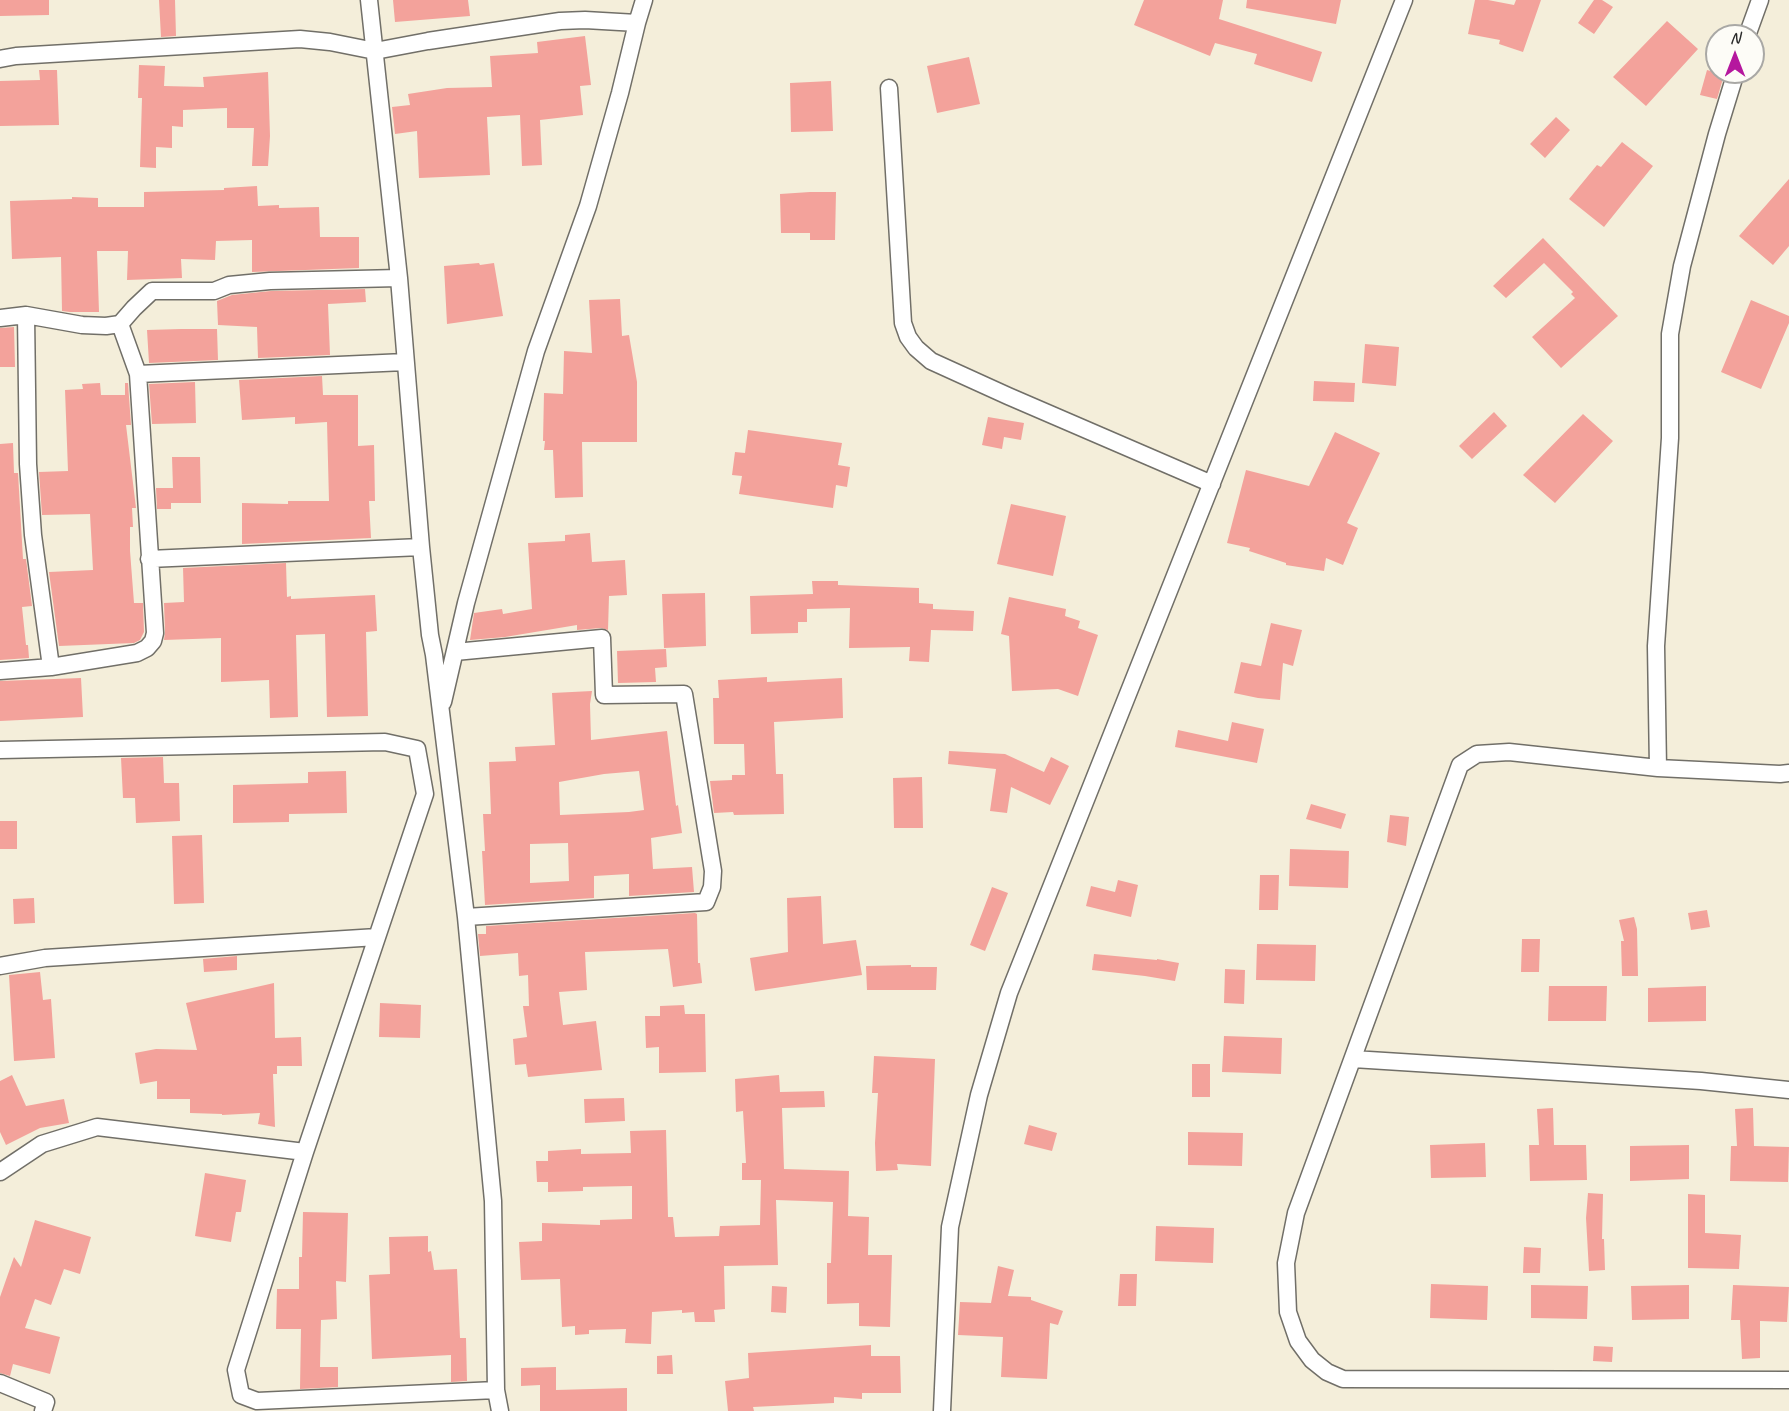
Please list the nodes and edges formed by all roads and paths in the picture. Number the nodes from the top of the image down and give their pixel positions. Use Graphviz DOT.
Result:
graph roads {
  1 [pos="369,0"];
  2 [pos="644,0"];
  3 [pos="1404,0"];
  4 [pos="1760,0"];
  5 [pos="637,23"];
  6 [pos="1752,24"];
  7 [pos="375,51"];
  8 [pos="0,58"];
  9 [pos="1732,84"];
  10 [pos="889,88"];
  11 [pos="399,278"];
  12 [pos="26,315"];
  13 [pos="0,318"];
  14 [pos="120,324"];
  15 [pos="405,362"];
  16 [pos="138,374"];
  17 [pos="1212,484"];
  18 [pos="421,547"];
  19 [pos="149,559"];
  20 [pos="455,652"];
  21 [pos="51,667"];
  22 [pos="0,671"];
  23 [pos="440,717"];
  24 [pos="0,750"];
  25 [pos="1658,768"];
  26 [pos="1789,773"];
  27 [pos="466,917"];
  28 [pos="377,937"];
  29 [pos="0,966"];
  30 [pos="1353,1059"];
  31 [pos="1789,1090"];
  32 [pos="305,1152"];
  33 [pos="0,1172"];
  34 [pos="1789,1380"];
  35 [pos="0,1383"];
  36 [pos="496,1390"];
  37 [pos="43,1411"];
  38 [pos="500,1411"];
  39 [pos="942,1411"];
  1 -- 7 [label="street"];
  2 -- 5 [label="street"];
  3 -- 17 [label="street"];
  4 -- 6 [label="street"];
  5 -- 7 [label="street"];
  5 -- 20 [label="street"];
  7 -- 8 [label="street"];
  7 -- 11 [label="street"];
  9 -- 25 [label="street"];
  10 -- 17 [label="street"];
  11 -- 14 [label="street"];
  11 -- 15 [label="street"];
  12 -- 13 [label="street"];
  12 -- 14 [label="street"];
  12 -- 21 [label="street"];
  14 -- 16 [label="street"];
  15 -- 16 [label="street"];
  15 -- 18 [label="street"];
  16 -- 19 [label="street"];
  17 -- 39 [label="street"];
  18 -- 19 [label="street"];
  18 -- 23 [label="street"];
  19 -- 21 [label="street"];
  20 -- 23 [label="street"];
  20 -- 27 [label="street"];
  21 -- 22 [label="street"];
  23 -- 27 [label="street"];
  24 -- 28 [label="street"];
  25 -- 26 [label="street"];
  25 -- 30 [label="street"];
  27 -- 36 [label="street"];
  28 -- 29 [label="street"];
  28 -- 32 [label="street"];
  30 -- 31 [label="street"];
  30 -- 34 [label="street"];
  32 -- 33 [label="street"];
  32 -- 36 [label="street"];
  35 -- 37 [label="street"];
  36 -- 38 [label="street"];
}
